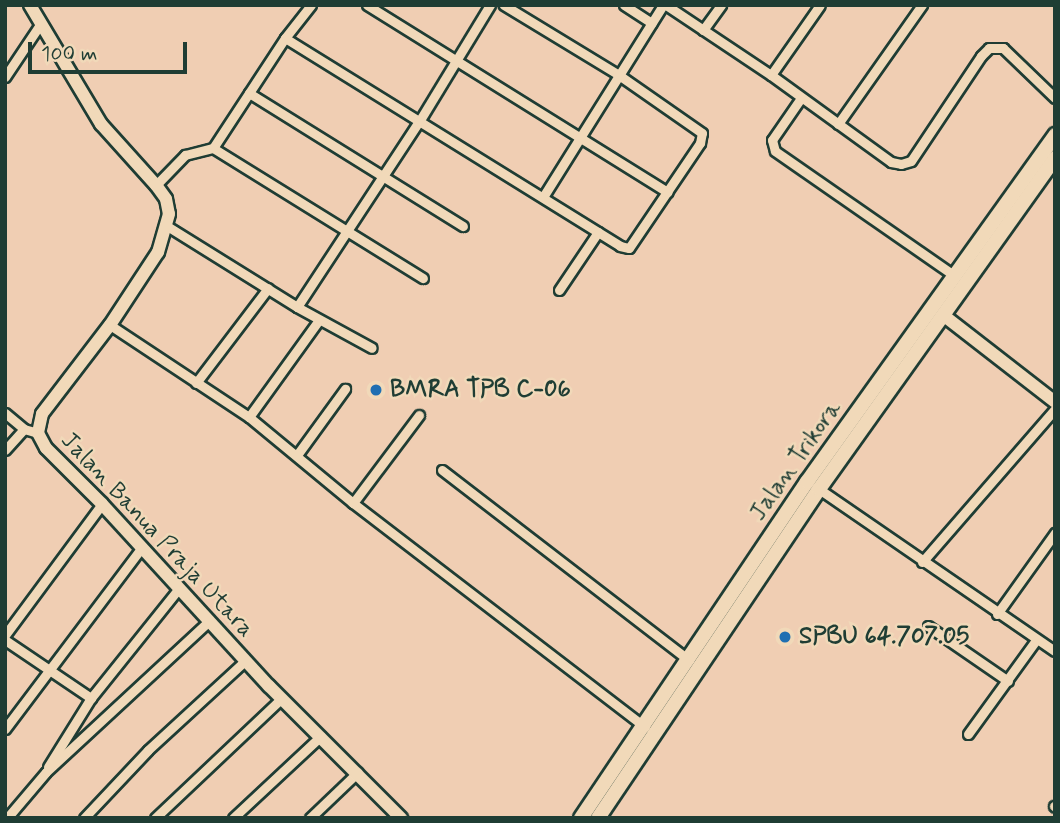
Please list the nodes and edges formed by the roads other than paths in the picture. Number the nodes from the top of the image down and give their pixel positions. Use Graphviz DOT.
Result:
graph roads {
  1 [pos="30,5"];
  2 [pos="311,5"];
  3 [pos="367,5"];
  4 [pos="490,5"];
  5 [pos="505,5"];
  6 [pos="624,5"];
  7 [pos="665,5"];
  8 [pos="721,5"];
  9 [pos="820,5"];
  10 [pos="922,5"];
  11 [pos="41,23"];
  12 [pos="652,23"];
  13 [pos="704,30"];
  14 [pos="285,38"];
  15 [pos="456,58"];
  16 [pos="619,75"];
  17 [pos="771,75"];
  18 [pos="5,77"];
  19 [pos="249,93"];
  20 [pos="1055,97"];
  21 [pos="801,98"];
  22 [pos="420,120"];
  23 [pos="838,124"];
  24 [pos="1055,135"];
  25 [pos="580,136"];
  26 [pos="213,148"];
  27 [pos="1055,158"];
  28 [pos="383,177"];
  29 [pos="156,185"];
  30 [pos="668,192"];
  31 [pos="543,197"];
  32 [pos="167,226"];
  33 [pos="463,226"];
  34 [pos="348,231"];
  35 [pos="598,232"];
  36 [pos="955,276"];
  37 [pos="423,278"];
  38 [pos="268,288"];
  39 [pos="559,289"];
  40 [pos="297,307"];
  41 [pos="943,315"];
  42 [pos="319,320"];
  43 [pos="110,325"];
  44 [pos="372,348"];
  45 [pos="197,383"];
  46 [pos="345,388"];
  47 [pos="1055,402"];
  48 [pos="1055,409"];
  49 [pos="5,413"];
  50 [pos="419,415"];
  51 [pos="249,417"];
  52 [pos="24,429"];
  53 [pos="38,433"];
  54 [pos="5,450"];
  55 [pos="297,455"];
  56 [pos="442,470"];
  57 [pos="813,486"];
  58 [pos="353,503"];
  59 [pos="102,504"];
  60 [pos="1055,533"];
  61 [pos="142,547"];
  62 [pos="922,562"];
  63 [pos="179,588"];
  64 [pos="997,614"];
  65 [pos="209,621"];
  66 [pos="928,626"];
  67 [pos="5,638"];
  68 [pos="1036,640"];
  69 [pos="1055,651"];
  70 [pos="246,660"];
  71 [pos="689,660"];
  72 [pos="48,669"];
  73 [pos="1008,681"];
  74 [pos="91,698"];
  75 [pos="282,698"];
  76 [pos="645,727"];
  77 [pos="5,729"];
  78 [pos="968,734"];
  79 [pos="321,736"];
  80 [pos="46,772"];
  81 [pos="358,772"];
  82 [pos="398,817"];
  83 [pos="7,818"];
  84 [pos="84,818"];
  85 [pos="155,818"];
  86 [pos="233,818"];
  87 [pos="310,818"];
  88 [pos="581,818"];
  89 [pos="598,818"];
  1 -- 11 [label="street"];
  2 -- 14 [label="street"];
  3 -- 15 [label="street"];
  4 -- 15 [label="street"];
  5 -- 16 [label="street"];
  6 -- 12 [label="street"];
  7 -- 12 [label="street"];
  7 -- 13 [label="street"];
  8 -- 13 [label="street"];
  9 -- 17 [label="street"];
  10 -- 23 [label="street"];
  11 -- 18 [label="street"];
  11 -- 29 [label="street"];
  12 -- 16 [label="street"];
  13 -- 17 [label="street"];
  14 -- 19 [label="street"];
  14 -- 22 [label="street"];
  15 -- 22 [label="street"];
  15 -- 25 [label="street"];
  16 -- 25 [label="street"];
  16 -- 30 [label="street"];
  17 -- 21 [label="street"];
  19 -- 26 [label="street"];
  19 -- 28 [label="street"];
  20 -- 23 [label="street"];
  21 -- 23 [label="street"];
  21 -- 36 [label="street"];
  22 -- 28 [label="street"];
  22 -- 31 [label="street"];
  24 -- 36 [label="main road, Jalan Trikora"];
  25 -- 30 [label="street"];
  25 -- 31 [label="street"];
  26 -- 29 [label="street"];
  26 -- 34 [label="street"];
  27 -- 41 [label="main road, Jalan Trikora"];
  28 -- 33 [label="street"];
  28 -- 34 [label="street"];
  29 -- 32 [label="street"];
  30 -- 35 [label="street"];
  31 -- 35 [label="street"];
  32 -- 38 [label="street"];
  32 -- 43 [label="street, Jalan Banua Praja Utara"];
  34 -- 37 [label="street"];
  34 -- 40 [label="street"];
  35 -- 39 [label="street"];
  36 -- 57 [label="main road, Jalan Trikora"];
  38 -- 40 [label="street"];
  38 -- 45 [label="street"];
  40 -- 42 [label="street"];
  41 -- 47 [label="street"];
  41 -- 57 [label="main road, Jalan Trikora"];
  42 -- 44 [label="street"];
  42 -- 51 [label="street"];
  43 -- 45 [label="street"];
  43 -- 53 [label="street, Jalan Banua Praja Utara"];
  45 -- 51 [label="street"];
  46 -- 55 [label="street"];
  48 -- 62 [label="street"];
  49 -- 52 [label="street"];
  50 -- 58 [label="street"];
  51 -- 55 [label="street"];
  52 -- 53 [label="street"];
  52 -- 54 [label="street"];
  53 -- 59 [label="street, Jalan Banua Praja Utara"];
  55 -- 58 [label="street"];
  56 -- 71 [label="street"];
  57 -- 62 [label="street"];
  57 -- 71 [label="main road, Jalan Trikora"];
  57 -- 89 [label="main road, Jalan Trikora"];
  58 -- 76 [label="street"];
  59 -- 61 [label="street, Jalan Banua Praja Utara"];
  59 -- 67 [label="street"];
  60 -- 64 [label="street"];
  61 -- 63 [label="street, Jalan Banua Praja Utara"];
  61 -- 72 [label="street"];
  62 -- 64 [label="street"];
  63 -- 65 [label="street, Jalan Banua Praja Utara"];
  63 -- 74 [label="street"];
  64 -- 68 [label="street"];
  65 -- 70 [label="street, Jalan Banua Praja Utara"];
  65 -- 80 [label="street"];
  66 -- 73 [label="street"];
  67 -- 72 [label="street"];
  68 -- 69 [label="street"];
  68 -- 73 [label="street"];
  70 -- 75 [label="street, Jalan Banua Praja Utara"];
  70 -- 84 [label="street"];
  71 -- 76 [label="main road, Jalan Trikora"];
  72 -- 74 [label="street"];
  72 -- 77 [label="street"];
  73 -- 78 [label="street"];
  74 -- 80 [label="street"];
  75 -- 79 [label="street, Jalan Banua Praja Utara"];
  75 -- 85 [label="street"];
  76 -- 88 [label="main road, Jalan Trikora"];
  79 -- 81 [label="street, Jalan Banua Praja Utara"];
  79 -- 86 [label="street"];
  80 -- 83 [label="street"];
  81 -- 82 [label="street, Jalan Banua Praja Utara"];
  81 -- 87 [label="street"];
}
